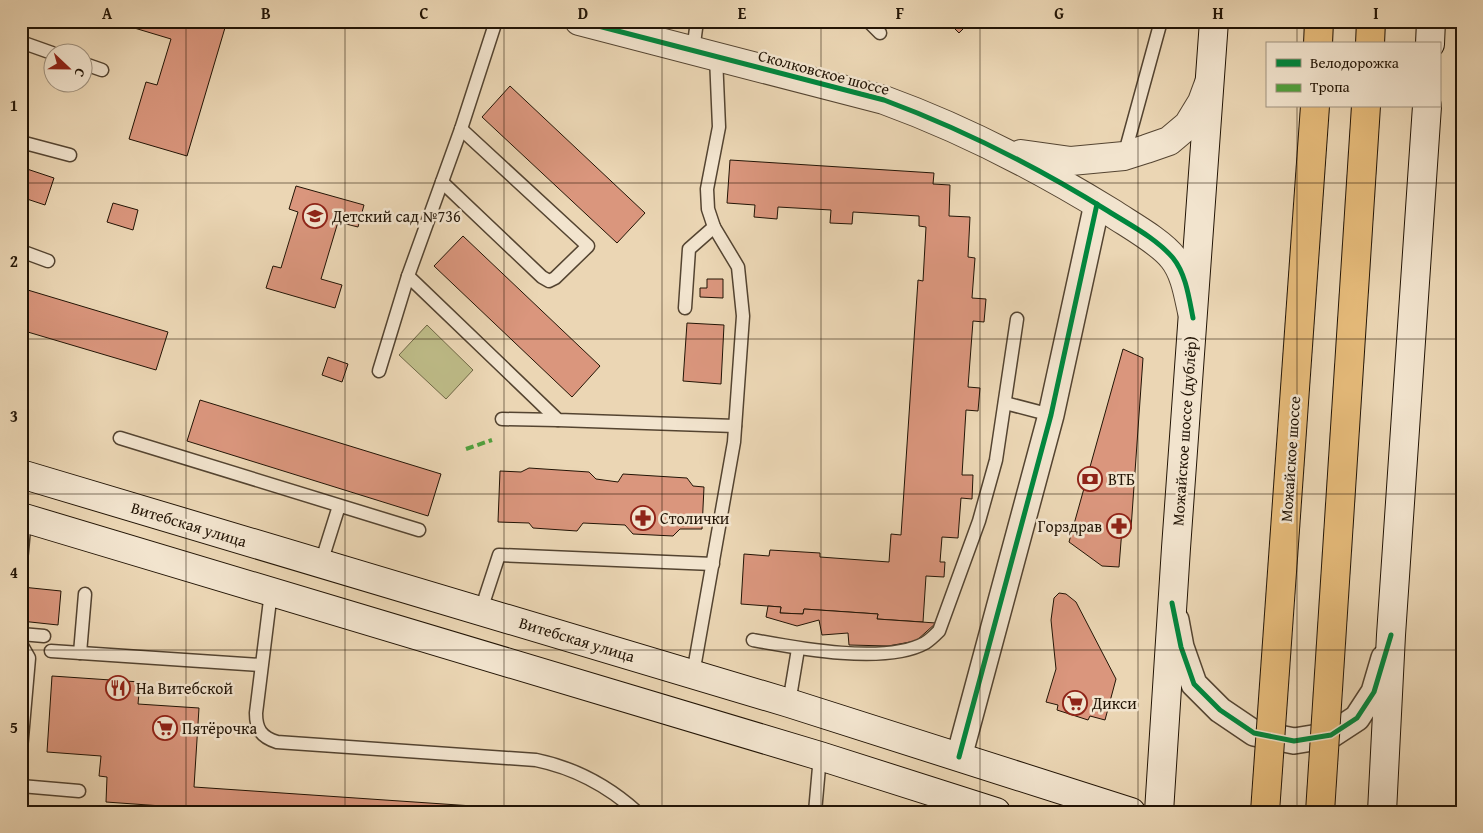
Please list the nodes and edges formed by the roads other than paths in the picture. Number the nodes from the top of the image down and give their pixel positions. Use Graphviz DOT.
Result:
graph roads {
  1 [pos="496,21"];
  2 [pos="579,21"];
  3 [pos="698,21"];
  4 [pos="868,21"];
  5 [pos="1161,21"];
  6 [pos="1214,21"];
  7 [pos="1320,21"];
  8 [pos="1371,21"];
  9 [pos="1431,21"];
  10 [pos="880,33"];
  11 [pos="21,42"];
  12 [pos="1318,42"];
  13 [pos="1370,42"];
  14 [pos="1430,42"];
  15 [pos="42,49"];
  16 [pos="705,54"];
  17 [pos="92,66"];
  18 [pos="102,70"];
  19 [pos="1209,84"];
  20 [pos="1315,108"];
  21 [pos="1366,108"];
  22 [pos="1428,108"];
  23 [pos="461,129"];
  24 [pos="21,142"];
  25 [pos="1002,151"];
  26 [pos="70,155"];
  27 [pos="1124,156"];
  28 [pos="442,182"];
  29 [pos="1097,204"];
  30 [pos="714,227"];
  31 [pos="21,251"];
  32 [pos="48,261"];
  33 [pos="408,276"];
  34 [pos="685,308"];
  35 [pos="1017,318"];
  36 [pos="1193,318"];
  37 [pos="379,371"];
  38 [pos="1005,403"];
  39 [pos="1051,415"];
  40 [pos="502,419"];
  41 [pos="558,420"];
  42 [pos="735,426"];
  43 [pos="120,438"];
  44 [pos="21,474"];
  45 [pos="339,506"];
  46 [pos="23,517"];
  47 [pos="419,530"];
  48 [pos="21,561"];
  49 [pos="321,563"];
  50 [pos="713,564"];
  51 [pos="271,592"];
  52 [pos="85,594"];
  53 [pos="1172,603"];
  54 [pos="481,610"];
  55 [pos="21,634"];
  56 [pos="1391,635"];
  57 [pos="44,636"];
  58 [pos="753,640"];
  59 [pos="21,644"];
  60 [pos="798,649"];
  61 [pos="51,651"];
  62 [pos="80,653"];
  63 [pos="262,665"];
  64 [pos="693,674"];
  65 [pos="789,703"];
  66 [pos="21,749"];
  67 [pos="820,756"];
  68 [pos="959,757"];
  69 [pos="21,786"];
  70 [pos="79,791"];
  71 [pos="947,804"];
  72 [pos="637,812"];
  73 [pos="815,812"];
  74 [pos="996,812"];
  75 [pos="1131,812"];
  76 [pos="1159,812"];
  77 [pos="1265,812"];
  78 [pos="1320,812"];
  79 [pos="1382,812"];
  1 -- 23 [label="lane"];
  2 -- 16 [label="main road, Сколковское шоссе"];
  3 -- 16 [label="lane"];
  4 -- 10 [label="lane"];
  5 -- 27 [label="lane"];
  6 -- 19 [label="main road, Можайское шоссе (дублёр)"];
  7 -- 12 [label="main road"];
  8 -- 13 [label="main road"];
  9 -- 14 [label="main road"];
  11 -- 15 [label="lane"];
  16 -- 25 [label="main road, Сколковское шоссе"];
  16 -- 30 [label="lane"];
  17 -- 18 [label="lane"];
  19 -- 27 [label="main road, Сколковское шоссе"];
  19 -- 36 [label="main road, Можайское шоссе (дублёр)"];
  20 -- 77 [label="main road, Можайское шоссе, bridge"];
  21 -- 78 [label="main road, bridge"];
  22 -- 56 [label="main road"];
  23 -- 28 [label="lane"];
  23 -- 28 [label="lane"];
  24 -- 26 [label="lane"];
  25 -- 27 [label="main road, Сколковское шоссе"];
  25 -- 29 [label="main road, Сколковское шоссе"];
  28 -- 33 [label="lane"];
  29 -- 36 [label="main road, Сколковское шоссе"];
  29 -- 39 [label="street"];
  30 -- 34 [label="lane"];
  30 -- 42 [label="lane"];
  31 -- 32 [label="lane"];
  33 -- 37 [label="lane"];
  33 -- 41 [label="lane"];
  35 -- 38 [label="lane"];
  36 -- 53 [label="main road, Можайское шоссе (дублёр)"];
  38 -- 39 [label="lane"];
  38 -- 60 [label="lane"];
  39 -- 68 [label="street"];
  40 -- 41 [label="lane"];
  41 -- 42 [label="lane"];
  42 -- 50 [label="lane"];
  43 -- 45 [label="lane"];
  44 -- 49 [label="main road, Витебская улица"];
  45 -- 47 [label="lane"];
  45 -- 49 [label="lane"];
  46 -- 48 [label="lane"];
  46 -- 51 [label="main road"];
  49 -- 54 [label="main road, Витебская улица"];
  50 -- 54 [label="lane"];
  50 -- 64 [label="lane"];
  51 -- 63 [label="lane"];
  51 -- 67 [label="main road"];
  52 -- 62 [label="lane"];
  53 -- 56 [label="street"];
  53 -- 76 [label="main road, Можайское шоссе (дублёр)"];
  54 -- 64 [label="main road, Витебская улица"];
  55 -- 57 [label="lane"];
  56 -- 79 [label="main road"];
  58 -- 60 [label="lane"];
  59 -- 66 [label="lane"];
  60 -- 65 [label="lane"];
  61 -- 62 [label="lane"];
  62 -- 63 [label="lane"];
  63 -- 72 [label="lane"];
  64 -- 65 [label="main road, Витебская улица"];
  65 -- 68 [label="main road, Витебская улица"];
  67 -- 71 [label="main road"];
  67 -- 73 [label="lane"];
  68 -- 75 [label="main road, Витебская улица"];
  69 -- 70 [label="lane"];
  71 -- 74 [label="main road"];
}
